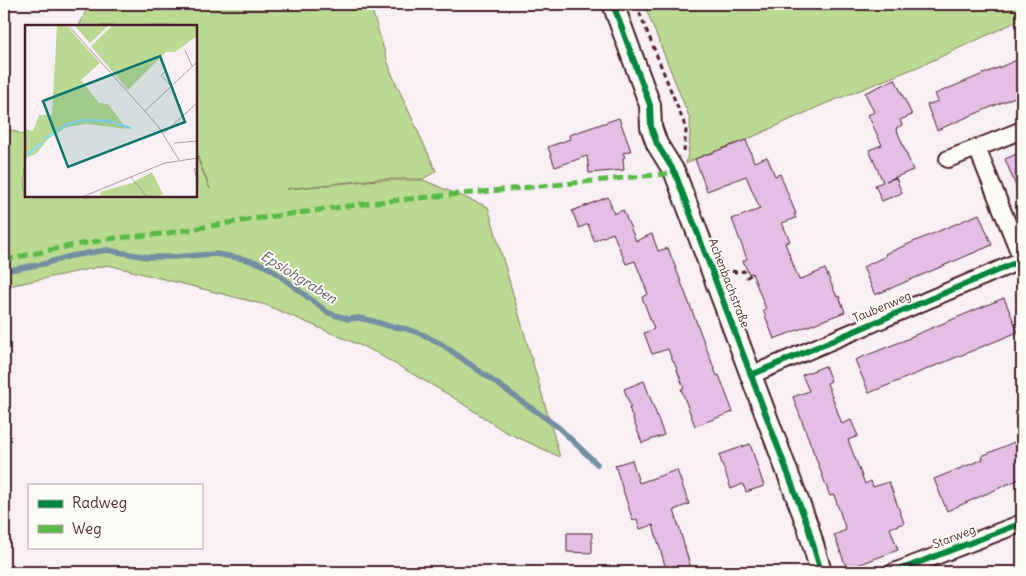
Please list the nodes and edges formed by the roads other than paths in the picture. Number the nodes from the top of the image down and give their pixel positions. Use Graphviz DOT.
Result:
graph roads {
  1 [pos="613,4"];
  2 [pos="1022,130"];
  3 [pos="977,148"];
  4 [pos="948,159"];
  5 [pos="1022,259"];
  6 [pos="751,374"];
  7 [pos="1022,522"];
  8 [pos="821,572"];
  9 [pos="894,572"];
  1 -- 6 [label="street, Achenbachstraße"];
  2 -- 3 [label="street"];
  3 -- 4 [label="street"];
  3 -- 5 [label="street, Taubenweg"];
  5 -- 6 [label="street, Taubenweg"];
  6 -- 8 [label="street, Achenbachstraße"];
  7 -- 9 [label="street, Starweg"];
}
